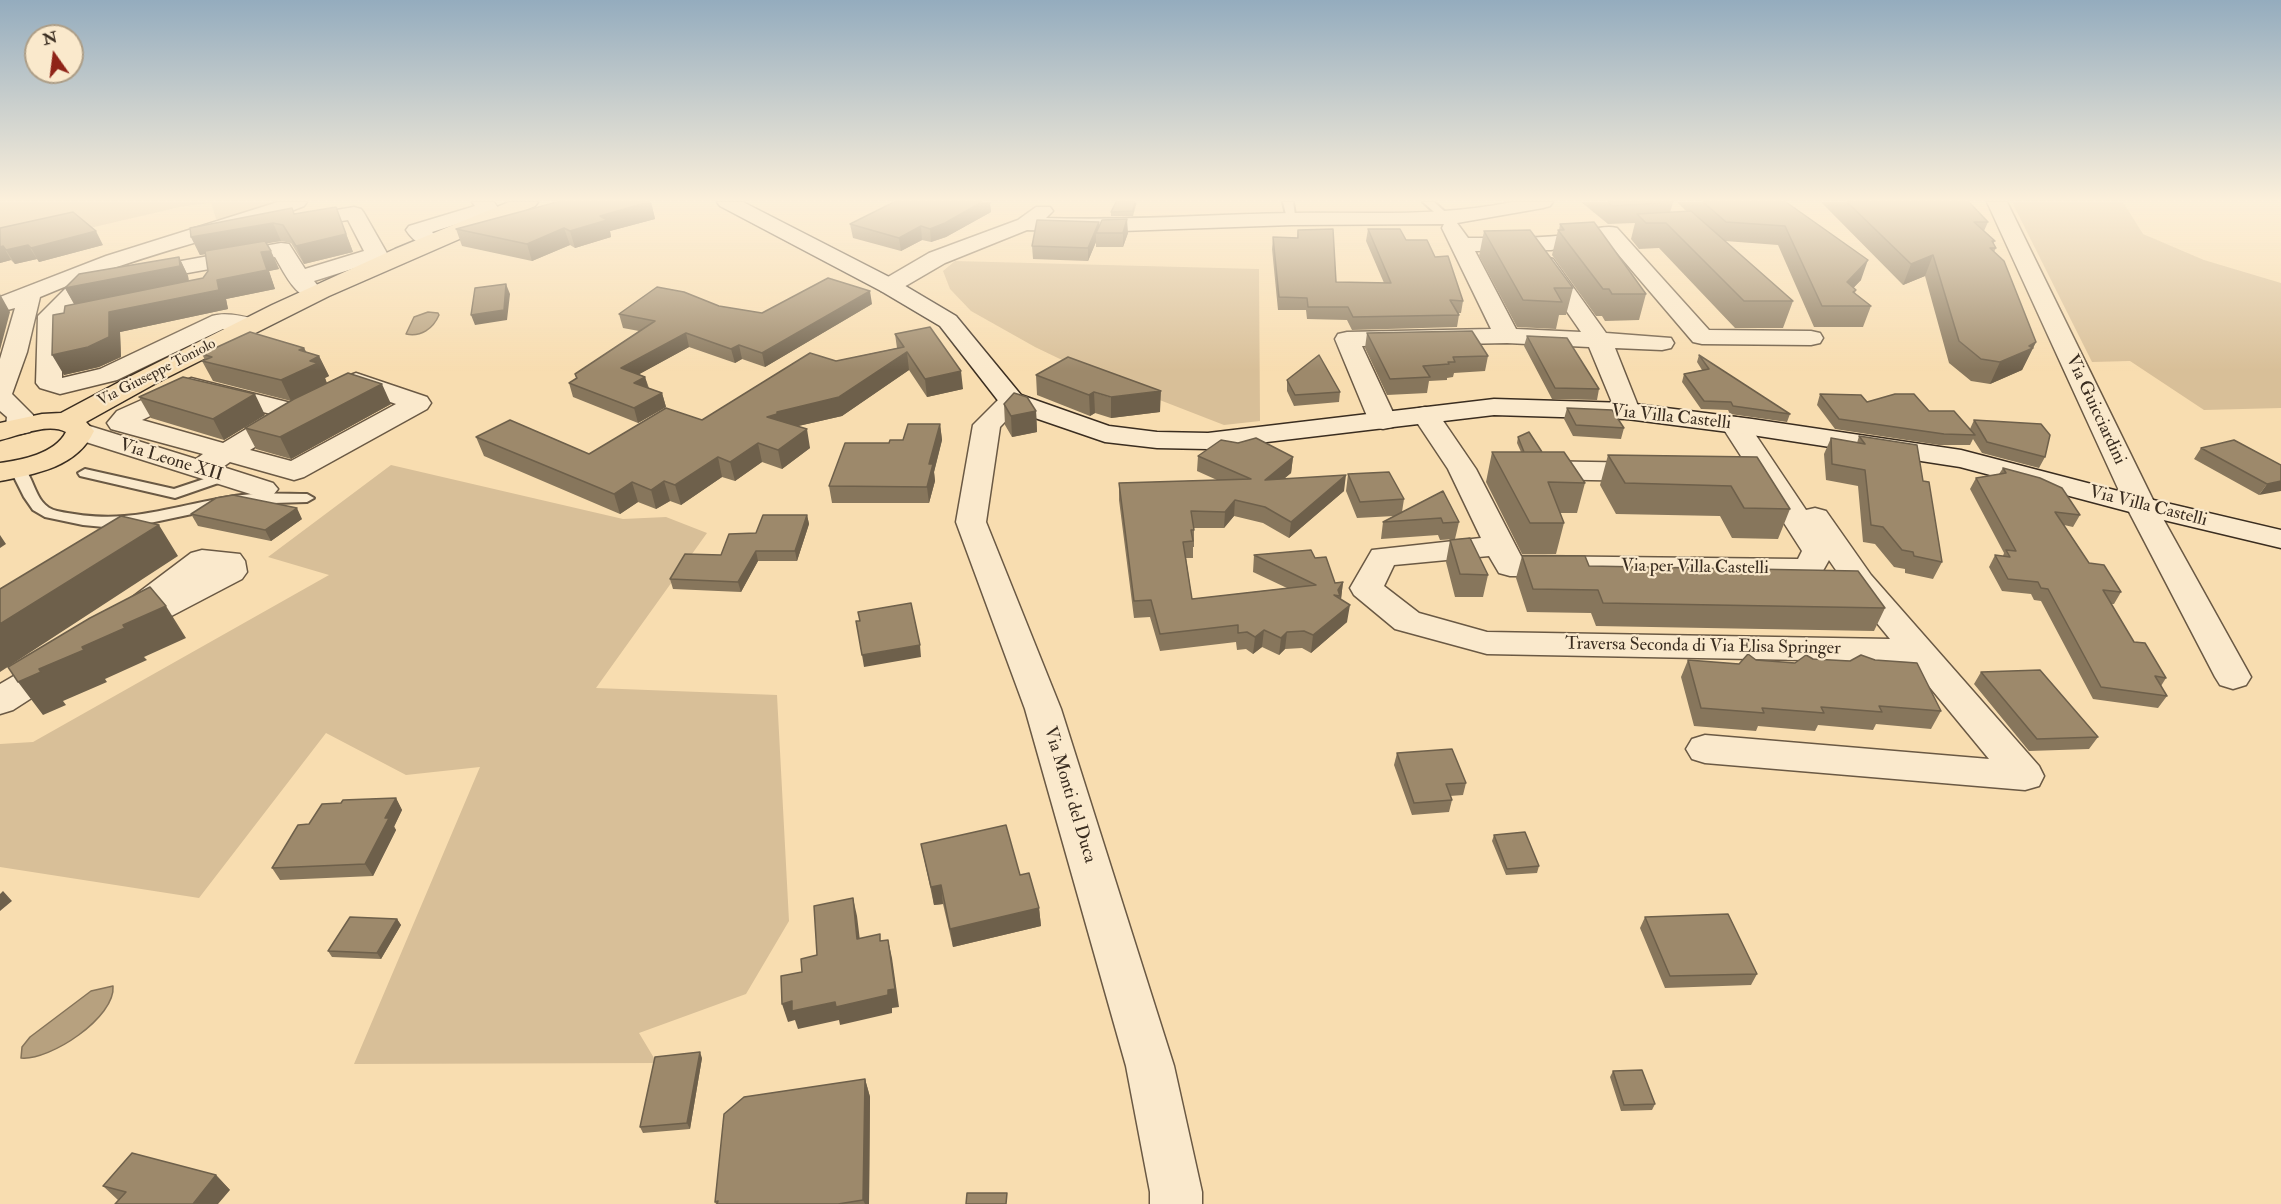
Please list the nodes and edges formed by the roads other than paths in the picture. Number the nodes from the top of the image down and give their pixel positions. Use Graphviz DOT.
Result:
graph roads {
  1 [pos="120,258"];
  2 [pos="231,258"];
  3 [pos="287,258"];
  4 [pos="379,258"];
  5 [pos="835,258"];
  6 [pos="937,258"];
  7 [pos="1468,258"];
  8 [pos="1541,258"];
  9 [pos="1633,258"];
  10 [pos="2024,258"];
  11 [pos="200,264"];
  12 [pos="306,285"];
  13 [pos="0,286"];
  14 [pos="889,286"];
  15 [pos="204,290"];
  16 [pos="30,293"];
  17 [pos="0,305"];
  18 [pos="82,315"];
  19 [pos="1785,315"];
  20 [pos="49,322"];
  21 [pos="249,325"];
  22 [pos="1507,336"];
  23 [pos="1599,340"];
  24 [pos="1662,343"];
  25 [pos="0,395"];
  26 [pos="1012,401"];
  27 [pos="311,403"];
  28 [pos="1627,411"];
  29 [pos="1425,415"];
  30 [pos="1383,421"];
  31 [pos="73,426"];
  32 [pos="1744,426"];
  33 [pos="10,429"];
  34 [pos="216,466"];
  35 [pos="1486,469"];
  36 [pos="8,471"];
  37 [pos="1673,472"];
  38 [pos="85,473"];
  39 [pos="1732,473"];
  40 [pos="1767,474"];
  41 [pos="263,489"];
  42 [pos="307,498"];
  43 [pos="2141,506"];
  44 [pos="2281,539"];
  45 [pos="1505,556"];
  46 [pos="94,643"];
  47 [pos="1487,643"];
  48 [pos="1918,651"];
  49 [pos="2233,677"];
  50 [pos="0,700"];
  51 [pos="1705,750"];
  52 [pos="1176,1204"];
  1 -- 16 [label="street"];
  2 -- 11 [label="street"];
  3 -- 12 [label="street"];
  4 -- 12 [label="main road, Via Giuseppe Toniolo"];
  5 -- 14 [label="street"];
  6 -- 14 [label="street"];
  7 -- 22 [label="street"];
  8 -- 23 [label="street"];
  9 -- 19 [label="street"];
  10 -- 43 [label="street, Via Guicciardini"];
  11 -- 15 [label="street"];
  11 -- 20 [label="street"];
  12 -- 21 [label="main road, Via Giuseppe Toniolo"];
  13 -- 16 [label="street"];
  14 -- 26 [label="street"];
  16 -- 17 [label="street"];
  16 -- 25 [label="street"];
  18 -- 20 [label="street"];
  20 -- 21 [label="street, Via Giuseppe Toniolo"];
  21 -- 31 [label="main road, Via Giuseppe Toniolo"];
  22 -- 23 [label="street"];
  22 -- 30 [label="street"];
  23 -- 24 [label="street"];
  23 -- 28 [label="street"];
  25 -- 33 [label="street"];
  26 -- 30 [label="street, Via Villa Castelli"];
  26 -- 52 [label="street, Via Monti del Duca"];
  27 -- 34 [label="street"];
  27 -- 34 [label="street"];
  27 -- 34 [label="street"];
  28 -- 29 [label="street, Via Villa Castelli"];
  28 -- 32 [label="street, Via Villa Castelli"];
  29 -- 30 [label="street, Via Villa Castelli"];
  29 -- 35 [label="street"];
  31 -- 33 [label="main road"];
  31 -- 34 [label="street, Via Leone XII"];
  31 -- 36 [label="main road"];
  32 -- 40 [label="street"];
  32 -- 43 [label="street, Via Villa Castelli"];
  32 -- 48 [label="street"];
  34 -- 38 [label="lane"];
  34 -- 41 [label="street, Via Leone XII"];
  35 -- 37 [label="street"];
  35 -- 45 [label="street"];
  36 -- 42 [label="lane"];
  39 -- 40 [label="street"];
  40 -- 45 [label="street, Via per Villa Castelli"];
  43 -- 44 [label="street, Via Villa Castelli"];
  43 -- 49 [label="street, Via Guicciardini"];
  45 -- 47 [label="street, Via per Villa Castelli"];
  46 -- 50 [label="street"];
  47 -- 48 [label="street, Traversa Seconda di Via Elisa Springer"];
  48 -- 51 [label="street"];
}
